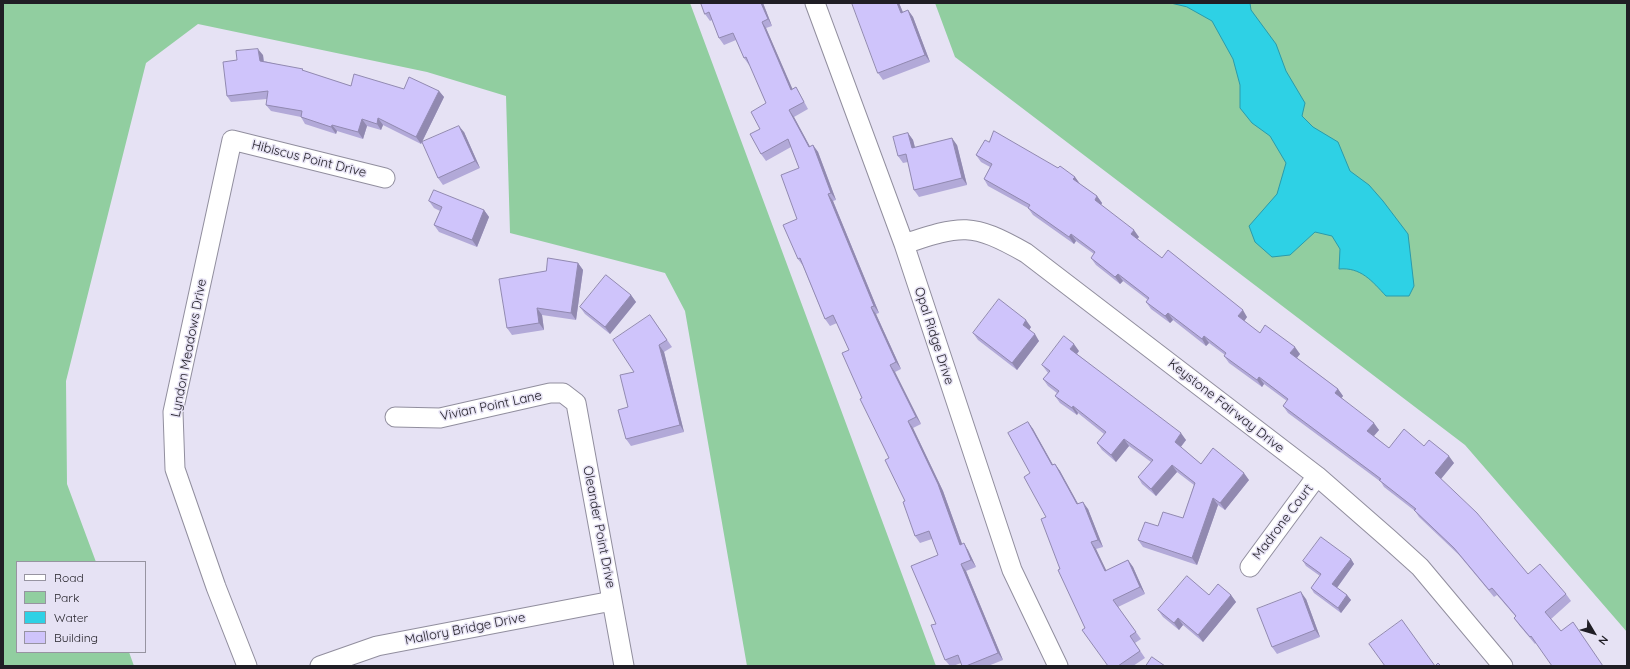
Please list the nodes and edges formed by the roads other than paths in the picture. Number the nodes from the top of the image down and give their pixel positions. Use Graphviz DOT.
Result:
graph roads {
  1 [pos="815,3"];
  2 [pos="232,140"];
  3 [pos="385,178"];
  4 [pos="904,244"];
  5 [pos="564,393"];
  6 [pos="395,416"];
  7 [pos="1317,476"];
  8 [pos="1250,567"];
  9 [pos="612,601"];
  10 [pos="247,666"];
  11 [pos="320,666"];
  12 [pos="624,666"];
  13 [pos="1058,666"];
  14 [pos="1503,666"];
  1 -- 4 [label="street, Opal Ridge Drive"];
  2 -- 3 [label="street, Hibiscus Point Drive"];
  2 -- 10 [label="street, Lyndon Meadows Drive"];
  4 -- 7 [label="street, Keystone Fairway Drive"];
  4 -- 13 [label="street, Opal Ridge Drive"];
  5 -- 6 [label="street, Vivian Point Lane"];
  5 -- 9 [label="street, Oleander Point Drive"];
  7 -- 8 [label="street, Madrone Court"];
  7 -- 14 [label="street, Keystone Fairway Drive"];
  9 -- 11 [label="street, Mallory Bridge Drive"];
  9 -- 12 [label="street, Oleander Point Drive"];
}
